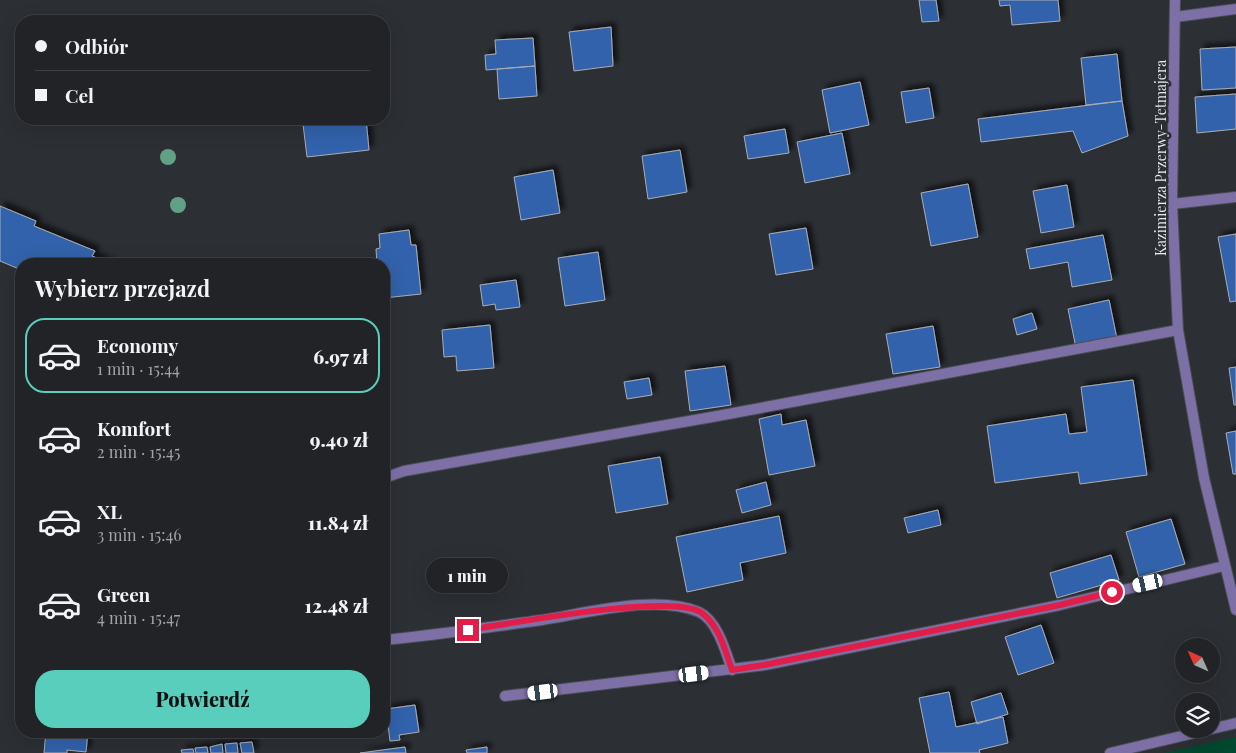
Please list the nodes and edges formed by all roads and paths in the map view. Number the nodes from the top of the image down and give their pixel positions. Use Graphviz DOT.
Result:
graph roads {
  1 [pos="1175,0"];
  2 [pos="1236,9"];
  3 [pos="1175,17"];
  4 [pos="1236,198"];
  5 [pos="1172,204"];
  6 [pos="1178,330"];
  7 [pos="390,476"];
  8 [pos="1224,566"];
  9 [pos="1236,610"];
  10 [pos="390,639"];
  11 [pos="732,670"];
  12 [pos="505,696"];
  13 [pos="1236,723"];
  14 [pos="1110,753"];
  1 -- 3 [label="street, Kazimierza Przerwy-Tetmajera"];
  2 -- 3 [label="street"];
  3 -- 5 [label="street, Kazimierza Przerwy-Tetmajera"];
  4 -- 5 [label="street"];
  5 -- 6 [label="street, Kazimierza Przerwy-Tetmajera"];
  6 -- 7 [label="street"];
  6 -- 8 [label="street, Kazimierza Przerwy-Tetmajera"];
  8 -- 9 [label="street, Kazimierza Przerwy-Tetmajera"];
  8 -- 11 [label="street"];
  10 -- 11 [label="street"];
  11 -- 12 [label="street"];
  13 -- 14 [label="street"];
}
